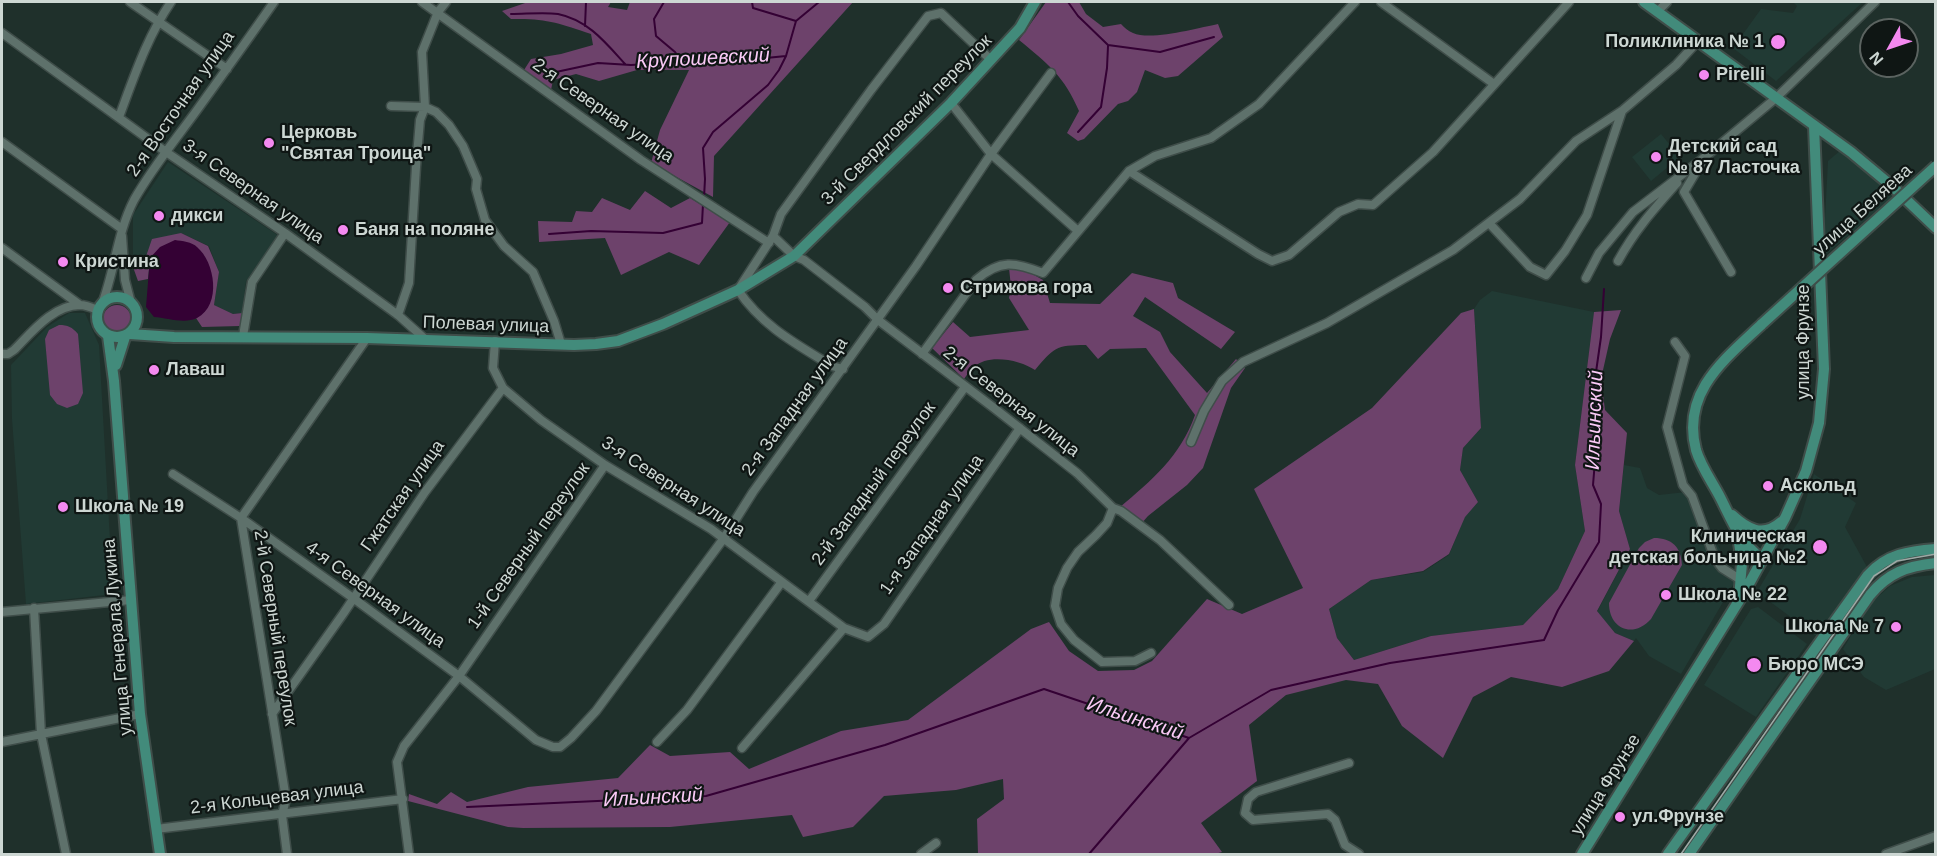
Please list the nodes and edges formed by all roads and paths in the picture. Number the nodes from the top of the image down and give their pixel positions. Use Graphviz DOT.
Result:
graph roads {
  1 [pos="130,2"];
  2 [pos="171,2"];
  3 [pos="274,2"];
  4 [pos="422,2"];
  5 [pos="446,2"];
  6 [pos="1035,2"];
  7 [pos="1355,2"];
  8 [pos="1381,2"];
  9 [pos="1569,2"];
  10 [pos="1644,2"];
  11 [pos="1667,2"];
  12 [pos="1875,2"];
  13 [pos="438,12"];
  14 [pos="1658,12"];
  15 [pos="158,21"];
  16 [pos="2,33"];
  17 [pos="1699,40"];
  18 [pos="991,60"];
  19 [pos="227,69"];
  20 [pos="1051,73"];
  21 [pos="1494,84"];
  22 [pos="1776,98"];
  23 [pos="951,103"];
  24 [pos="391,106"];
  25 [pos="425,107"];
  26 [pos="1623,110"];
  27 [pos="119,117"];
  28 [pos="1814,126"];
  29 [pos="2,142"];
  30 [pos="166,152"];
  31 [pos="991,154"];
  32 [pos="1705,157"];
  33 [pos="1694,164"];
  34 [pos="1935,166"];
  35 [pos="1129,171"];
  36 [pos="1489,222"];
  37 [pos="1935,228"];
  38 [pos="122,230"];
  39 [pos="1078,231"];
  40 [pos="285,233"];
  41 [pos="771,239"];
  42 [pos="2,248"];
  43 [pos="794,256"];
  44 [pos="1618,261"];
  45 [pos="1731,272"];
  46 [pos="1586,278"];
  47 [pos="738,290"];
  48 [pos="131,303"];
  49 [pos="80,305"];
  50 [pos="100,307"];
  51 [pos="398,315"];
  52 [pos="137,320"];
  53 [pos="878,320"];
  54 [pos="127,335"];
  55 [pos="108,336"];
  56 [pos="156,336"];
  57 [pos="243,336"];
  58 [pos="367,338"];
  59 [pos="426,339"];
  60 [pos="495,341"];
  61 [pos="1675,342"];
  62 [pos="561,344"];
  63 [pos="5,354"];
  64 [pos="922,354"];
  65 [pos="843,369"];
  66 [pos="114,381"];
  67 [pos="965,387"];
  68 [pos="503,388"];
  69 [pos="1020,428"];
  70 [pos="1191,442"];
  71 [pos="605,465"];
  72 [pos="173,474"];
  73 [pos="1113,508"];
  74 [pos="1727,511"];
  75 [pos="241,518"];
  76 [pos="1785,518"];
  77 [pos="1736,529"];
  78 [pos="724,538"];
  79 [pos="1935,549"];
  80 [pos="1762,559"];
  81 [pos="1935,563"];
  82 [pos="1741,580"];
  83 [pos="781,583"];
  84 [pos="353,598"];
  85 [pos="130,600"];
  86 [pos="809,601"];
  87 [pos="1739,601"];
  88 [pos="1229,605"];
  89 [pos="34,608"];
  90 [pos="2,612"];
  91 [pos="844,628"];
  92 [pos="868,637"];
  93 [pos="1151,653"];
  94 [pos="459,676"];
  95 [pos="140,714"];
  96 [pos="272,714"];
  97 [pos="41,734"];
  98 [pos="2,742"];
  99 [pos="657,742"];
  100 [pos="553,747"];
  101 [pos="742,748"];
  102 [pos="1349,763"];
  103 [pos="403,799"];
  104 [pos="282,815"];
  105 [pos="156,829"];
  106 [pos="1935,836"];
  107 [pos="936,843"];
  108 [pos="66,855"];
  109 [pos="160,855"];
  110 [pos="287,855"];
  111 [pos="409,855"];
  112 [pos="921,855"];
  113 [pos="1359,855"];
  114 [pos="1582,855"];
  115 [pos="1668,855"];
  116 [pos="1689,855"];
  117 [pos="1886,855"];
  1 -- 15 [label="street"];
  2 -- 15 [label="street"];
  3 -- 19 [label="street, 2-я Восточная улица"];
  4 -- 13 [label="street, 2-я Северная улица"];
  5 -- 13 [label="street"];
  6 -- 18 [label="main road, 3-й Свердловский переулок"];
  7 -- 35 [label="street"];
  8 -- 21 [label="street"];
  9 -- 21 [label="street"];
  10 -- 14 [label="main road"];
  11 -- 14 [label="street"];
  12 -- 22 [label="street"];
  13 -- 25 [label="street"];
  13 -- 41 [label="street, 2-я Северная улица"];
  14 -- 17 [label="main road"];
  15 -- 19 [label="street"];
  15 -- 27 [label="street"];
  16 -- 27 [label="street, 3-я Северная улица"];
  17 -- 22 [label="main road"];
  17 -- 26 [label="street"];
  18 -- 23 [label="main road, 3-й Свердловский переулок"];
  18 -- 41 [label="street"];
  19 -- 30 [label="street, 2-я Восточная улица"];
  20 -- 31 [label="street, 2-я Западная улица"];
  21 -- 35 [label="street"];
  22 -- 28 [label="main road"];
  22 -- 32 [label="street"];
  23 -- 31 [label="street"];
  23 -- 43 [label="main road, 3-й Свердловский переулок"];
  24 -- 25 [label="street"];
  25 -- 51 [label="street"];
  25 -- 62 [label="street"];
  26 -- 36 [label="street"];
  26 -- 36 [label="street"];
  27 -- 30 [label="street, 3-я Северная улица"];
  28 -- 37 [label="main road"];
  28 -- 76 [label="main road, улица Фрунзе"];
  29 -- 38 [label="street"];
  30 -- 38 [label="street, 2-я Восточная улица"];
  30 -- 40 [label="street, 3-я Северная улица"];
  31 -- 39 [label="street"];
  31 -- 53 [label="street, 2-я Западная улица"];
  32 -- 33 [label="street"];
  32 -- 45 [label="street"];
  33 -- 44 [label="street"];
  33 -- 46 [label="street"];
  34 -- 74 [label="main road, улица Беляева, bridge"];
  35 -- 39 [label="street"];
  36 -- 70 [label="street"];
  38 -- 48 [label="street, 2-я Восточная улица"];
  38 -- 50 [label="street, 2-я Восточная улица"];
  39 -- 64 [label="street"];
  40 -- 51 [label="street, 3-я Северная улица"];
  40 -- 57 [label="street"];
  41 -- 43 [label="street, 2-я Северная улица"];
  41 -- 47 [label="street"];
  42 -- 49 [label="street"];
  43 -- 47 [label="main road, Полевая улица"];
  43 -- 53 [label="street, 2-я Северная улица"];
  47 -- 62 [label="main road, Полевая улица"];
  47 -- 65 [label="street"];
  48 -- 50 [label="main road"];
  48 -- 52 [label="main road"];
  49 -- 50 [label="street"];
  49 -- 63 [label="street"];
  50 -- 55 [label="main road"];
  51 -- 59 [label="street, 3-я Северная улица"];
  52 -- 54 [label="main road"];
  52 -- 56 [label="main road"];
  53 -- 64 [label="street, 2-я Северная улица"];
  53 -- 65 [label="street, 2-я Западная улица"];
  54 -- 55 [label="main road"];
  54 -- 56 [label="main road, Полевая улица"];
  54 -- 66 [label="main road, улица Генерала Лукина"];
  55 -- 66 [label="main road, улица Генерала Лукина"];
  56 -- 57 [label="main road, Полевая улица"];
  57 -- 58 [label="main road, Полевая улица"];
  58 -- 59 [label="main road, Полевая улица"];
  58 -- 75 [label="street, 2-й Северный переулок"];
  59 -- 60 [label="main road, Полевая улица"];
  60 -- 62 [label="main road, Полевая улица"];
  60 -- 68 [label="street"];
  61 -- 82 [label="street"];
  64 -- 67 [label="street, 2-я Северная улица"];
  65 -- 78 [label="street, 2-я Западная улица"];
  66 -- 85 [label="main road, улица Генерала Лукина"];
  67 -- 69 [label="street, 2-я Северная улица"];
  67 -- 86 [label="street, 2-й Западный переулок"];
  68 -- 71 [label="street, 3-я Северная улица"];
  68 -- 84 [label="street, Гжатская улица"];
  69 -- 73 [label="street, 2-я Северная улица"];
  69 -- 92 [label="street, 1-я Западная улица"];
  71 -- 78 [label="street, 3-я Северная улица"];
  71 -- 94 [label="street, 1-й Северный переулок"];
  72 -- 75 [label="street, 4-я Северная улица"];
  73 -- 88 [label="street, 2-я Северная улица"];
  73 -- 93 [label="street"];
  74 -- 76 [label="main road"];
  74 -- 77 [label="main road, улица Беляева"];
  75 -- 84 [label="street, 4-я Северная улица"];
  75 -- 96 [label="street, 2-й Северный переулок"];
  76 -- 80 [label="main road, улица Фрунзе"];
  77 -- 80 [label="main road"];
  77 -- 82 [label="main road"];
  78 -- 83 [label="street, 3-я Северная улица"];
  78 -- 100 [label="street, 2-я Западная улица"];
  79 -- 115 [label="main road"];
  80 -- 87 [label="main road, улица Фрунзе"];
  81 -- 116 [label="main road"];
  82 -- 87 [label="main road"];
  83 -- 86 [label="street, 3-я Северная улица"];
  83 -- 99 [label="street"];
  84 -- 94 [label="street, 4-я Северная улица"];
  84 -- 96 [label="street, Гжатская улица"];
  85 -- 89 [label="street"];
  85 -- 95 [label="main road, улица Генерала Лукина"];
  86 -- 91 [label="street, 3-я Северная улица"];
  87 -- 114 [label="main road, улица Фрунзе"];
  89 -- 90 [label="street"];
  89 -- 97 [label="street"];
  91 -- 92 [label="street, 3-я Северная улица"];
  91 -- 101 [label="street"];
  94 -- 100 [label="street, 4-я Северная улица"];
  94 -- 103 [label="street, 1-й Северный переулок"];
  95 -- 97 [label="street"];
  95 -- 105 [label="main road, улица Генерала Лукина"];
  96 -- 104 [label="street, 2-й Северный переулок"];
  97 -- 98 [label="street"];
  97 -- 108 [label="street"];
  102 -- 113 [label="street"];
  103 -- 104 [label="street, 2-я Кольцевая улица"];
  103 -- 111 [label="street"];
  104 -- 105 [label="street, 2-я Кольцевая улица"];
  104 -- 110 [label="street, 2-й Северный переулок"];
  105 -- 109 [label="main road, улица Генерала Лукина"];
  106 -- 117 [label="street"];
  107 -- 112 [label="street"];
}
